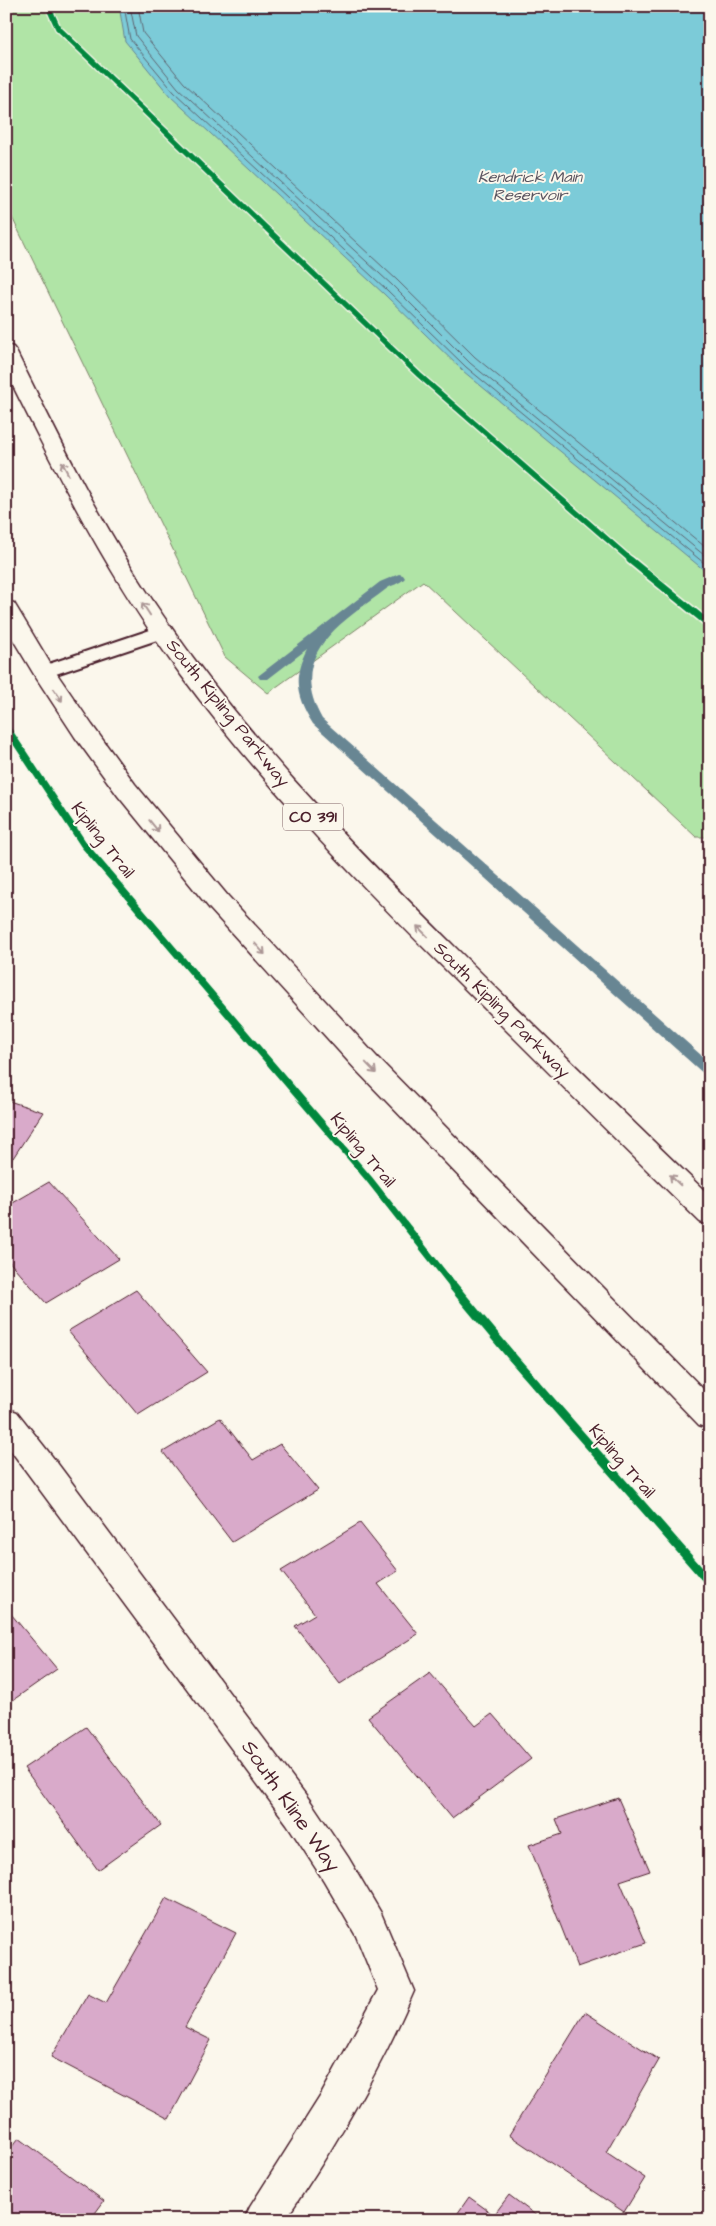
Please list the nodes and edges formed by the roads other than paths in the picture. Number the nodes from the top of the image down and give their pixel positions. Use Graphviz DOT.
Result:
graph roads {
  1 [pos="6,351"];
  2 [pos="6,608"];
  3 [pos="162,632"];
  4 [pos="44,672"];
  5 [pos="710,1214"];
  6 [pos="710,1416"];
  7 [pos="6,1421"];
  8 [pos="262,2220"];
  3 -- 1 [label="main road, South Kipling Parkway / CO 391, one-way"];
  2 -- 4 [label="main road"];
  3 -- 4 [label="lane"];
  5 -- 3 [label="main road, South Kipling Parkway / CO 391, one-way"];
  4 -- 6 [label="main road, one-way"];
  7 -- 8 [label="main road, South Kline Way"];
}
